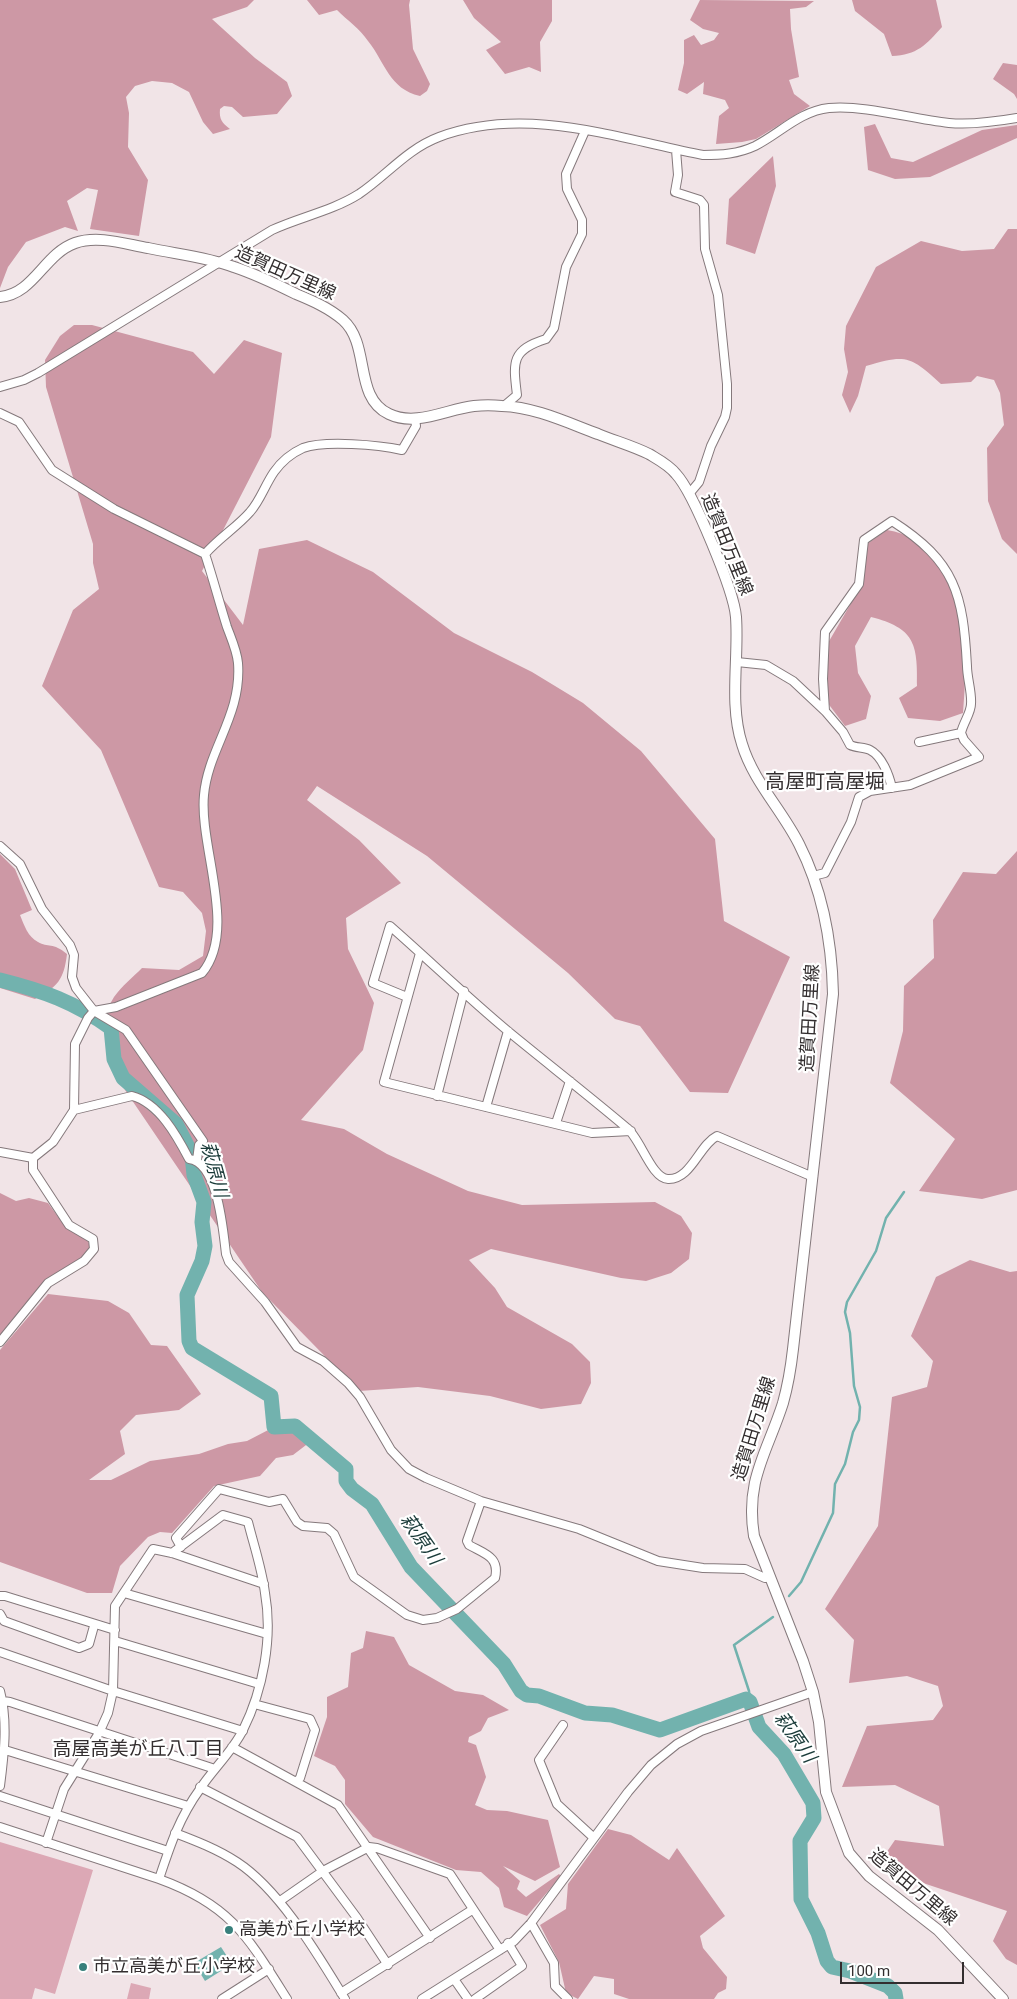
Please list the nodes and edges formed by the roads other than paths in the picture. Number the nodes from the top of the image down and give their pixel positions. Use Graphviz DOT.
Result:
graph roads {
  1 [pos="1017,118"];
  2 [pos="585,131"];
  3 [pos="676,150"];
  4 [pos="217,262"];
  5 [pos="0,297"];
  6 [pos="0,388"];
  7 [pos="504,406"];
  8 [pos="0,413"];
  9 [pos="415,419"];
  10 [pos="689,494"];
  11 [pos="205,554"];
  12 [pos="737,662"];
  13 [pos="825,711"];
  14 [pos="962,733"];
  15 [pos="919,742"];
  16 [pos="892,788"];
  17 [pos="0,846"];
  18 [pos="814,876"];
  19 [pos="420,953"];
  20 [pos="464,991"];
  21 [pos="407,997"];
  22 [pos="94,1012"];
  23 [pos="508,1031"];
  24 [pos="570,1081"];
  25 [pos="437,1096"];
  26 [pos="486,1107"];
  27 [pos="74,1110"];
  28 [pos="556,1123"];
  29 [pos="632,1132"];
  30 [pos="0,1152"];
  31 [pos="33,1158"];
  32 [pos="193,1159"];
  33 [pos="813,1177"];
  34 [pos="0,1342"];
  35 [pos="481,1501"];
  36 [pos="181,1547"];
  37 [pos="172,1553"];
  38 [pos="770,1576"];
  39 [pos="264,1584"];
  40 [pos="124,1592"];
  41 [pos="0,1596"];
  42 [pos="0,1614"];
  43 [pos="94,1626"];
  44 [pos="115,1630"];
  45 [pos="267,1634"];
  46 [pos="115,1641"];
  47 [pos="0,1652"];
  48 [pos="259,1684"];
  49 [pos="0,1691"];
  50 [pos="113,1691"];
  51 [pos="813,1692"];
  52 [pos="3,1701"];
  53 [pos="254,1704"];
  54 [pos="563,1725"];
  55 [pos="242,1731"];
  56 [pos="99,1733"];
  57 [pos="232,1747"];
  58 [pos="4,1750"];
  59 [pos="215,1769"];
  60 [pos="74,1772"];
  61 [pos="296,1782"];
  62 [pos="0,1786"];
  63 [pos="200,1787"];
  64 [pos="0,1796"];
  65 [pos="188,1806"];
  66 [pos="55,1812"];
  67 [pos="0,1828"];
  68 [pos="175,1833"];
  69 [pos="594,1838"];
  70 [pos="46,1843"];
  71 [pos="369,1847"];
  72 [pos="168,1851"];
  73 [pos="323,1871"];
  74 [pos="159,1879"];
  75 [pos="280,1901"];
  76 [pos="472,1910"];
  77 [pos="531,1923"];
  78 [pos="430,1938"];
  79 [pos="508,1943"];
  80 [pos="500,1950"];
  81 [pos="388,1965"];
  82 [pos="268,1969"];
  83 [pos="454,1979"];
  84 [pos="232,1996"];
  85 [pos="343,1996"];
  86 [pos="222,1999"];
  87 [pos="288,1999"];
  88 [pos="422,1999"];
  89 [pos="468,1999"];
  90 [pos="475,1999"];
  91 [pos="568,1999"];
  92 [pos="1004,1999"];
  1 -- 3 [label="street"];
  2 -- 3 [label="street"];
  2 -- 4 [label="street"];
  2 -- 7 [label="street"];
  3 -- 10 [label="street"];
  4 -- 5 [label="main road, 造賀田万里線"];
  4 -- 6 [label="street"];
  4 -- 9 [label="main road, 造賀田万里線"];
  7 -- 9 [label="main road, 造賀田万里線"];
  7 -- 10 [label="main road, 造賀田万里線"];
  8 -- 11 [label="street"];
  9 -- 11 [label="street"];
  10 -- 12 [label="main road, 造賀田万里線"];
  11 -- 22 [label="street"];
  12 -- 13 [label="street"];
  12 -- 18 [label="main road, 造賀田万里線"];
  13 -- 14 [label="street"];
  13 -- 16 [label="street"];
  14 -- 15 [label="street"];
  14 -- 16 [label="street"];
  16 -- 18 [label="street"];
  17 -- 22 [label="street"];
  18 -- 33 [label="main road, 造賀田万里線"];
  19 -- 20 [label="street"];
  19 -- 21 [label="street"];
  19 -- 21 [label="street"];
  20 -- 23 [label="street"];
  20 -- 25 [label="street"];
  21 -- 25 [label="street"];
  22 -- 27 [label="street"];
  22 -- 32 [label="street"];
  23 -- 24 [label="street"];
  23 -- 26 [label="street"];
  24 -- 28 [label="street"];
  24 -- 29 [label="street"];
  25 -- 26 [label="street"];
  26 -- 28 [label="street"];
  27 -- 31 [label="street"];
  27 -- 32 [label="street"];
  28 -- 29 [label="street"];
  29 -- 33 [label="street"];
  30 -- 31 [label="street"];
  31 -- 34 [label="street"];
  32 -- 35 [label="street"];
  33 -- 38 [label="main road, 造賀田万里線"];
  35 -- 36 [label="street"];
  35 -- 38 [label="street"];
  36 -- 37 [label="street"];
  36 -- 39 [label="street"];
  37 -- 39 [label="street"];
  37 -- 40 [label="street"];
  38 -- 51 [label="main road, 造賀田万里線"];
  39 -- 45 [label="street"];
  40 -- 44 [label="street"];
  40 -- 45 [label="street"];
  41 -- 43 [label="street"];
  42 -- 43 [label="street"];
  43 -- 44 [label="street"];
  44 -- 46 [label="street"];
  45 -- 48 [label="street"];
  46 -- 48 [label="street"];
  46 -- 50 [label="street"];
  47 -- 50 [label="street"];
  48 -- 53 [label="street"];
  49 -- 52 [label="street"];
  50 -- 55 [label="street"];
  50 -- 56 [label="street"];
  51 -- 69 [label="street"];
  51 -- 92 [label="main road, 造賀田万里線"];
  52 -- 56 [label="street"];
  52 -- 58 [label="street"];
  53 -- 55 [label="street"];
  53 -- 61 [label="street"];
  54 -- 69 [label="street"];
  55 -- 57 [label="street"];
  56 -- 59 [label="street"];
  56 -- 60 [label="street"];
  57 -- 59 [label="street"];
  57 -- 61 [label="street"];
  58 -- 60 [label="street"];
  58 -- 62 [label="street"];
  59 -- 63 [label="street"];
  60 -- 65 [label="street"];
  60 -- 66 [label="street"];
  61 -- 71 [label="street"];
  63 -- 65 [label="street"];
  63 -- 73 [label="street"];
  64 -- 66 [label="street"];
  65 -- 68 [label="street"];
  66 -- 70 [label="street"];
  66 -- 72 [label="street"];
  67 -- 70 [label="street"];
  68 -- 72 [label="street"];
  68 -- 75 [label="street"];
  69 -- 77 [label="street"];
  70 -- 74 [label="street"];
  71 -- 73 [label="street"];
  71 -- 76 [label="street"];
  71 -- 78 [label="street"];
  72 -- 74 [label="street"];
  73 -- 75 [label="street"];
  73 -- 81 [label="street"];
  74 -- 82 [label="street"];
  75 -- 85 [label="street"];
  76 -- 78 [label="street"];
  76 -- 80 [label="street"];
  77 -- 79 [label="street"];
  77 -- 91 [label="street"];
  78 -- 81 [label="street"];
  79 -- 80 [label="street"];
  79 -- 90 [label="street"];
  80 -- 83 [label="street"];
  81 -- 85 [label="street"];
  82 -- 84 [label="street"];
  82 -- 87 [label="street"];
  83 -- 88 [label="street"];
  83 -- 89 [label="street"];
  84 -- 86 [label="street"];
}
